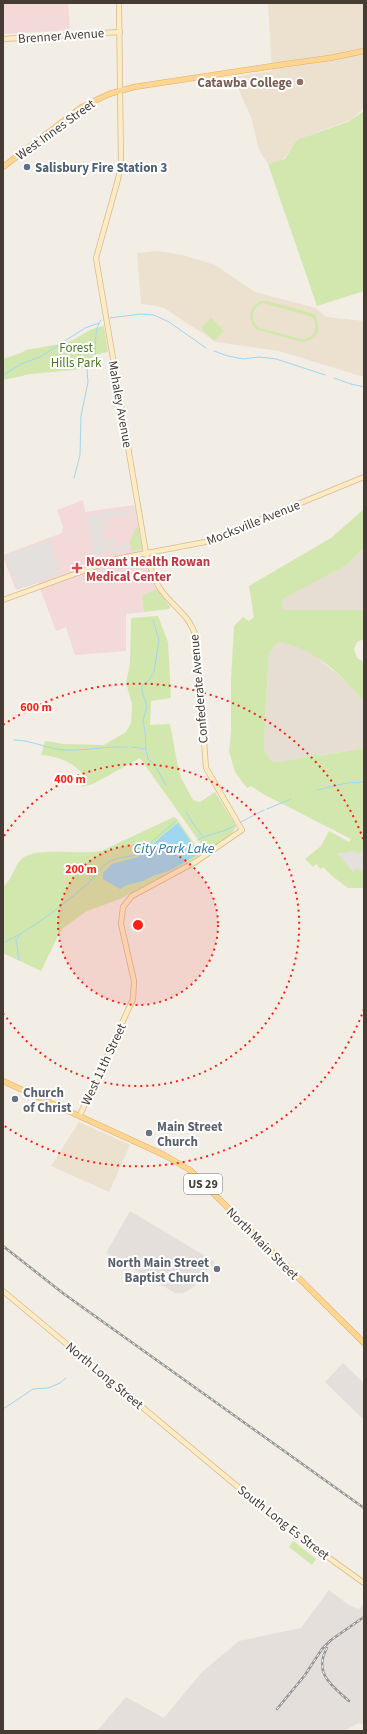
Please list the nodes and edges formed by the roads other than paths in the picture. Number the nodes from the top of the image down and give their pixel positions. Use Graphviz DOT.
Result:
graph roads {
  1 [pos="119,3"];
  2 [pos="120,32"];
  3 [pos="3,39"];
  4 [pos="364,52"];
  5 [pos="120,90"];
  6 [pos="3,167"];
  7 [pos="364,477"];
  8 [pos="146,553"];
  9 [pos="3,600"];
  10 [pos="121,921"];
  11 [pos="3,1081"];
  12 [pos="80,1115"];
  13 [pos="3,1291"];
  14 [pos="364,1343"];
  15 [pos="205,1460"];
  16 [pos="364,1583"];
  1 -- 2 [label="street, Mahaley Avenue"];
  2 -- 3 [label="street, Brenner Avenue"];
  2 -- 5 [label="street, Mahaley Avenue"];
  4 -- 5 [label="main road, West Innes Street"];
  5 -- 6 [label="main road, West Innes Street"];
  5 -- 8 [label="street, Mahaley Avenue"];
  7 -- 8 [label="street, Mocksville Avenue"];
  8 -- 9 [label="street, Mocksville Avenue"];
  8 -- 10 [label="street, Confederate Avenue"];
  10 -- 12 [label="street, West 11th Street"];
  11 -- 12 [label="main road, North Main Street / US 29"];
  12 -- 14 [label="main road, North Main Street / US 29"];
  13 -- 15 [label="street, North Long Street"];
  15 -- 16 [label="street, South Long Es Street"];
}
